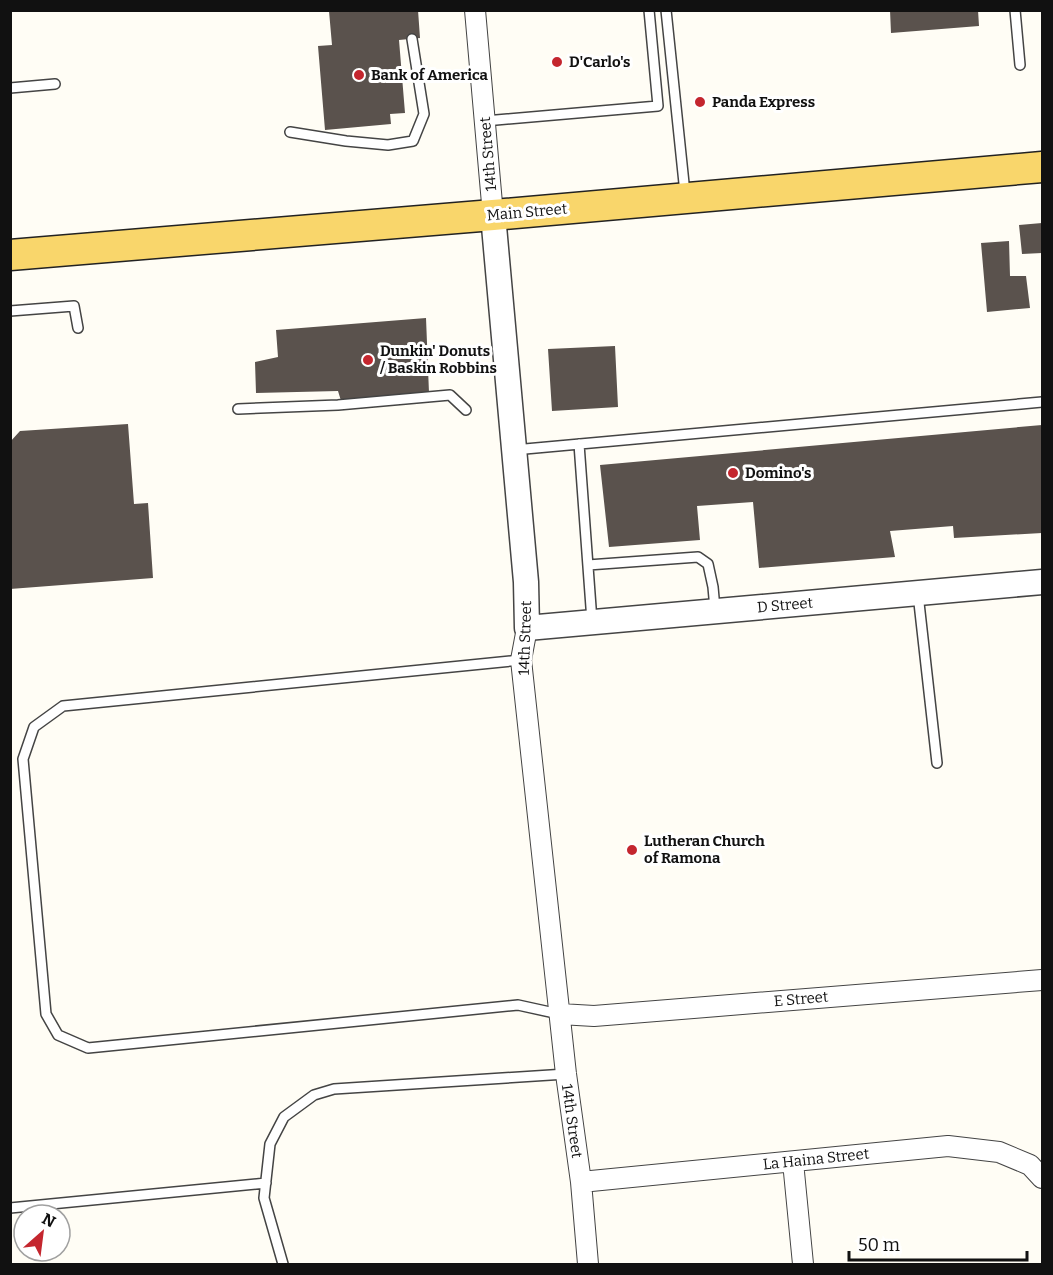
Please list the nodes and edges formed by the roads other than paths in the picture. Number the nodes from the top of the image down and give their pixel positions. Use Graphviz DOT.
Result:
graph roads {
  1 [pos="475,10"];
  2 [pos="649,10"];
  3 [pos="666,10"];
  4 [pos="1015,10"];
  5 [pos="412,39"];
  6 [pos="1020,65"];
  7 [pos="55,84"];
  8 [pos="10,88"];
  9 [pos="485,121"];
  10 [pos="290,132"];
  11 [pos="1042,167"];
  12 [pos="686,198"];
  13 [pos="494,215"];
  14 [pos="10,255"];
  15 [pos="10,311"];
  16 [pos="78,328"];
  17 [pos="1042,402"];
  18 [pos="238,409"];
  19 [pos="466,410"];
  20 [pos="579,444"];
  21 [pos="514,450"];
  22 [pos="588,566"];
  23 [pos="1042,582"];
  24 [pos="918,594"];
  25 [pos="715,612"];
  26 [pos="592,622"];
  27 [pos="527,628"];
  28 [pos="522,660"];
  29 [pos="938,763"];
  30 [pos="1042,980"];
  31 [pos="560,1014"];
  32 [pos="566,1074"];
  33 [pos="793,1162"];
  34 [pos="1042,1178"];
  35 [pos="581,1182"];
  36 [pos="266,1184"];
  37 [pos="10,1208"];
  38 [pos="283,1264"];
  39 [pos="588,1264"];
  40 [pos="803,1264"];
  1 -- 9 [label="street, 14th Street"];
  2 -- 9 [label="lane"];
  3 -- 12 [label="lane"];
  4 -- 6 [label="lane"];
  5 -- 10 [label="lane"];
  7 -- 8 [label="lane"];
  9 -- 13 [label="street, 14th Street"];
  11 -- 12 [label="main road, Main Street"];
  12 -- 13 [label="main road, Main Street"];
  13 -- 14 [label="main road, Main Street"];
  13 -- 21 [label="street, 14th Street"];
  15 -- 16 [label="lane"];
  17 -- 20 [label="lane"];
  18 -- 19 [label="lane"];
  20 -- 21 [label="lane"];
  20 -- 22 [label="lane"];
  21 -- 27 [label="street, 14th Street"];
  22 -- 25 [label="lane"];
  22 -- 26 [label="lane"];
  23 -- 24 [label="street, D Street"];
  24 -- 25 [label="street, D Street"];
  24 -- 29 [label="lane"];
  25 -- 26 [label="street, D Street"];
  26 -- 27 [label="street, D Street"];
  27 -- 28 [label="street, 14th Street"];
  28 -- 31 [label="street, 14th Street"];
  28 -- 31 [label="lane"];
  30 -- 31 [label="street, E Street"];
  31 -- 32 [label="street, 14th Street"];
  32 -- 35 [label="street, 14th Street"];
  32 -- 36 [label="lane"];
  33 -- 34 [label="street, La Haina Street"];
  33 -- 35 [label="street, La Haina Street"];
  33 -- 40 [label="street"];
  35 -- 39 [label="street, 14th Street"];
  36 -- 37 [label="lane"];
  36 -- 38 [label="lane"];
}
